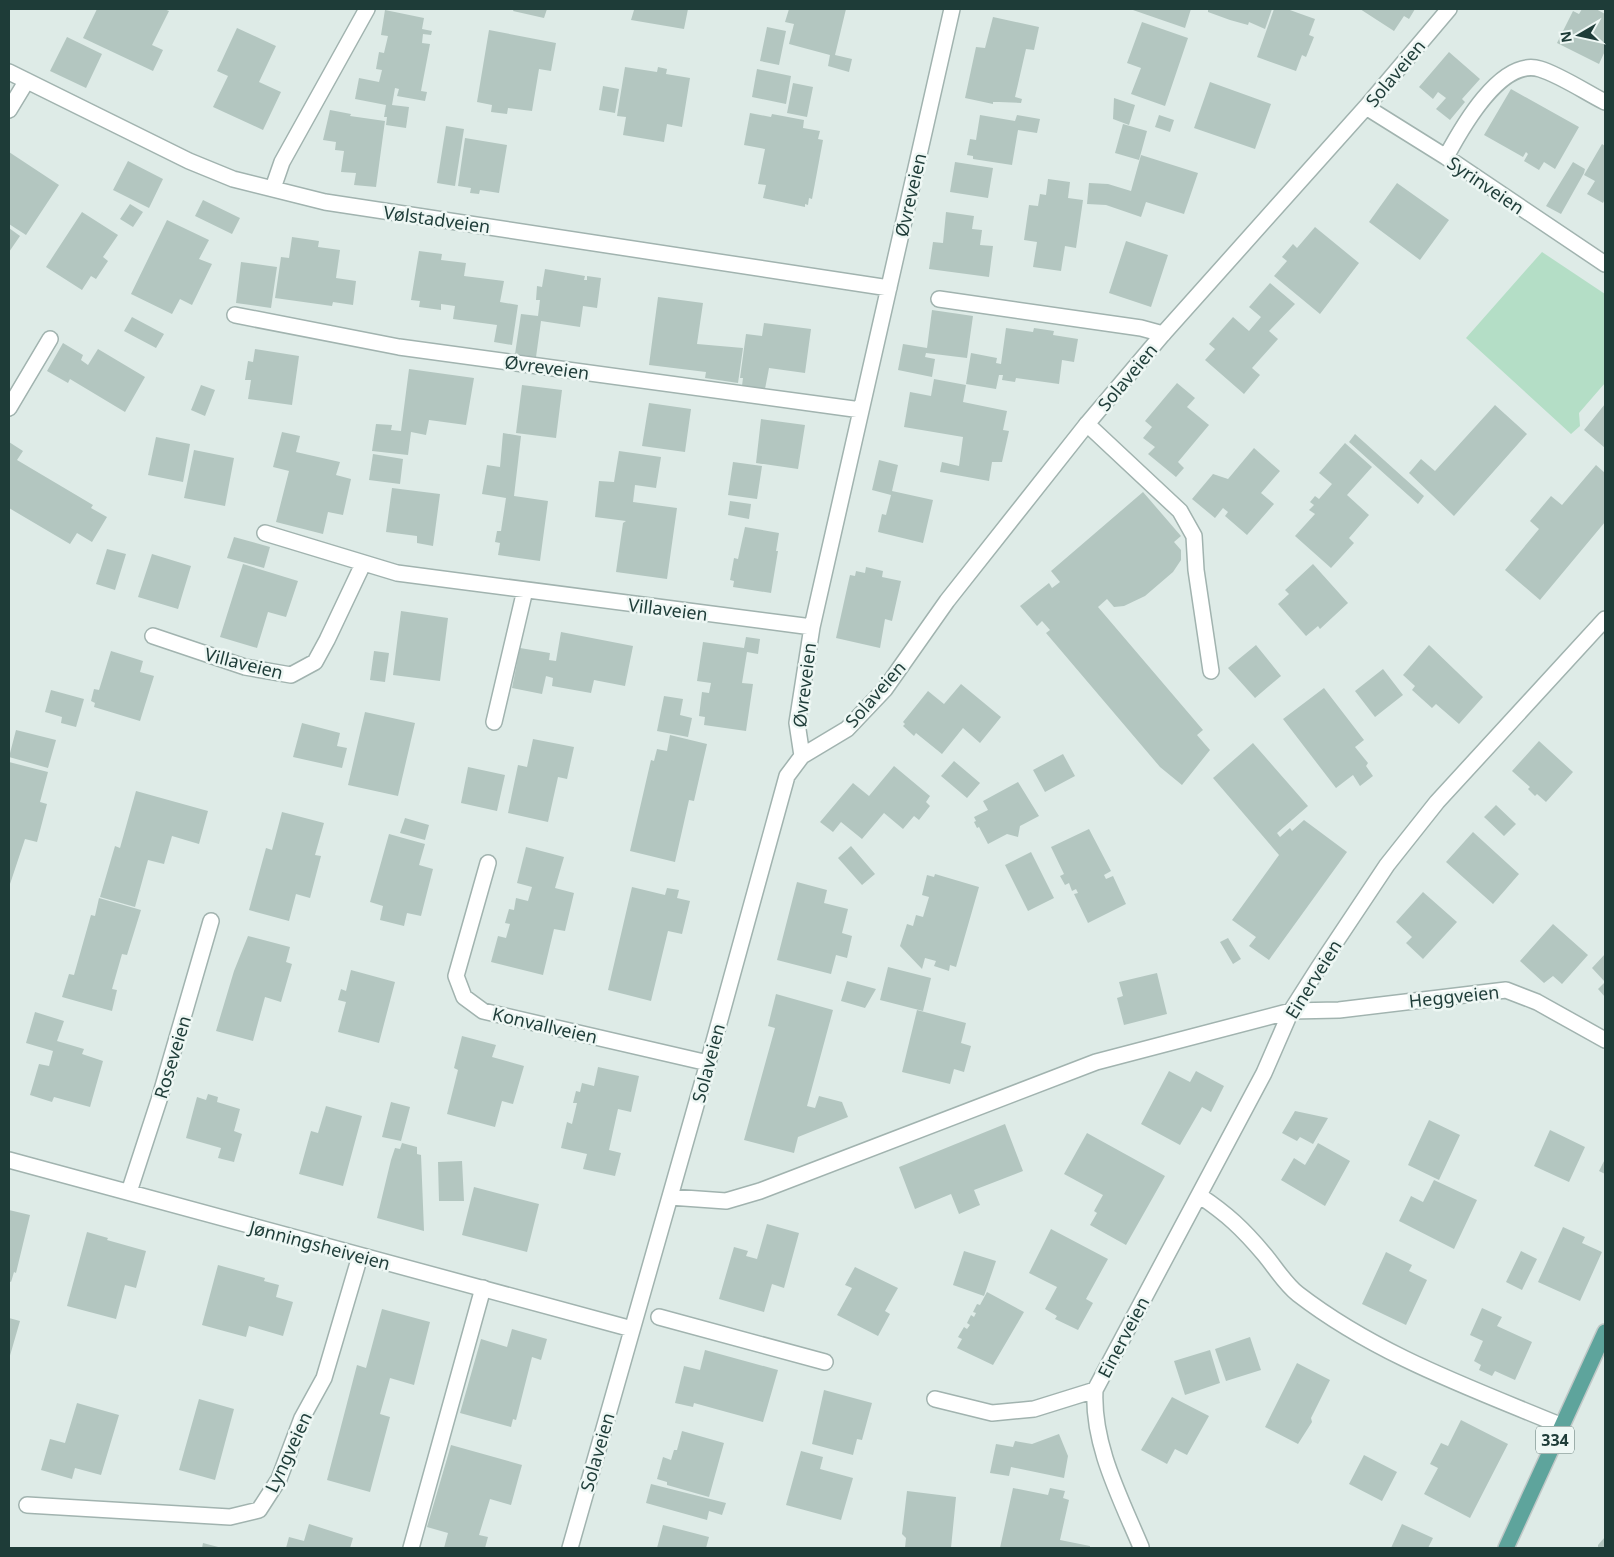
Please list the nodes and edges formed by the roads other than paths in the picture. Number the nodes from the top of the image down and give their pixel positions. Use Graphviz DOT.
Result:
graph roads {
  1 [pos="367,9"];
  2 [pos="952,9"];
  3 [pos="1450,9"];
  4 [pos="9,72"];
  5 [pos="26,82"];
  6 [pos="1605,102"];
  7 [pos="1366,107"];
  8 [pos="9,110"];
  9 [pos="1446,157"];
  10 [pos="273,188"];
  11 [pos="1605,264"];
  12 [pos="889,288"];
  13 [pos="939,299"];
  14 [pos="235,315"];
  15 [pos="1163,334"];
  16 [pos="50,338"];
  17 [pos="9,408"];
  18 [pos="861,410"];
  19 [pos="1087,424"];
  20 [pos="265,533"];
  21 [pos="363,564"];
  22 [pos="525,590"];
  23 [pos="1605,619"];
  24 [pos="812,627"];
  25 [pos="153,636"];
  26 [pos="1211,671"];
  27 [pos="494,722"];
  28 [pos="802,756"];
  29 [pos="488,863"];
  30 [pos="211,922"];
  31 [pos="1291,1011"];
  32 [pos="1605,1040"];
  33 [pos="708,1063"];
  34 [pos="9,1160"];
  35 [pos="129,1192"];
  36 [pos="1200,1196"];
  37 [pos="670,1197"];
  38 [pos="360,1256"];
  39 [pos="483,1288"];
  40 [pos="659,1317"];
  41 [pos="632,1329"];
  42 [pos="1605,1332"];
  43 [pos="825,1362"];
  44 [pos="1095,1390"];
  45 [pos="936,1398"];
  46 [pos="1562,1426"];
  47 [pos="27,1505"];
  48 [pos="411,1548"];
  49 [pos="570,1548"];
  50 [pos="1141,1548"];
  51 [pos="1506,1548"];
  1 -- 10 [label="street"];
  2 -- 12 [label="street, Øvreveien"];
  3 -- 7 [label="street, Solaveien"];
  4 -- 5 [label="street, Vølstadveien"];
  5 -- 8 [label="street"];
  5 -- 10 [label="street, Vølstadveien"];
  6 -- 9 [label="street"];
  7 -- 9 [label="street, Syrinveien"];
  7 -- 15 [label="street, Solaveien"];
  9 -- 11 [label="street, Syrinveien"];
  10 -- 12 [label="street, Vølstadveien"];
  12 -- 18 [label="street, Øvreveien"];
  13 -- 15 [label="street"];
  14 -- 18 [label="street, Øvreveien"];
  15 -- 19 [label="street, Solaveien"];
  16 -- 17 [label="street"];
  18 -- 24 [label="street, Øvreveien"];
  19 -- 26 [label="street"];
  19 -- 28 [label="street, Solaveien"];
  20 -- 21 [label="street, Villaveien"];
  21 -- 22 [label="street, Villaveien"];
  21 -- 25 [label="street, Villaveien"];
  22 -- 24 [label="street, Villaveien"];
  22 -- 27 [label="street"];
  23 -- 31 [label="street, Einerveien"];
  24 -- 28 [label="street, Øvreveien"];
  28 -- 33 [label="street, Solaveien"];
  29 -- 33 [label="street, Konvallveien"];
  30 -- 35 [label="street, Roseveien"];
  31 -- 32 [label="street, Heggveien"];
  31 -- 36 [label="street, Einerveien"];
  31 -- 37 [label="street, Heggveien"];
  33 -- 37 [label="street, Solaveien"];
  34 -- 35 [label="street, Jønningsheiveien"];
  35 -- 38 [label="street, Jønningsheiveien"];
  36 -- 44 [label="street, Einerveien"];
  36 -- 46 [label="street"];
  37 -- 41 [label="street, Solaveien"];
  38 -- 39 [label="street, Jønningsheiveien"];
  38 -- 47 [label="street, Lyngveien"];
  39 -- 41 [label="street, Jønningsheiveien"];
  39 -- 48 [label="street"];
  40 -- 43 [label="street"];
  41 -- 49 [label="street, Solaveien"];
  42 -- 46 [label="main road, 334"];
  44 -- 45 [label="street, Einerveien"];
  44 -- 50 [label="street, Einerveien"];
  46 -- 51 [label="main road, 334"];
}
